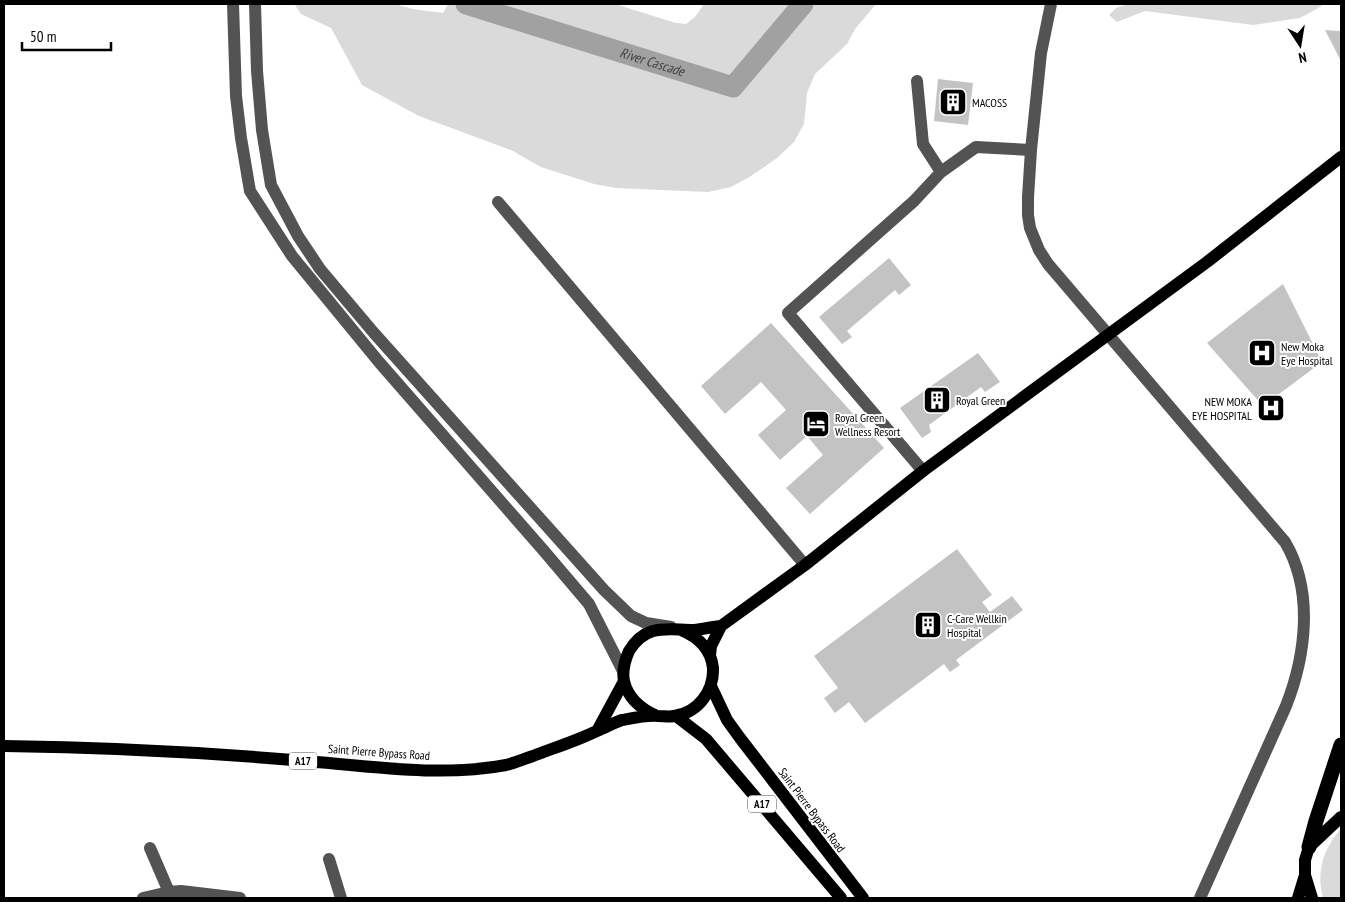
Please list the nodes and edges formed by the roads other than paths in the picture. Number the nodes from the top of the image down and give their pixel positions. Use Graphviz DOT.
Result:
graph roads {
  1 [pos="233,4"];
  2 [pos="255,4"];
  3 [pos="1051,4"];
  4 [pos="917,81"];
  5 [pos="1031,150"];
  6 [pos="1341,157"];
  7 [pos="941,172"];
  8 [pos="498,202"];
  9 [pos="1109,334"];
  10 [pos="924,471"];
  11 [pos="805,565"];
  12 [pos="721,626"];
  13 [pos="678,629"];
  14 [pos="710,655"];
  15 [pos="624,676"];
  16 [pos="711,686"];
  17 [pos="657,716"];
  18 [pos="676,716"];
  19 [pos="597,732"];
  20 [pos="1341,745"];
  21 [pos="4,746"];
  22 [pos="1341,817"];
  23 [pos="1309,847"];
  24 [pos="150,848"];
  25 [pos="329,859"];
  26 [pos="1305,875"];
  27 [pos="178,894"];
  28 [pos="144,898"];
  29 [pos="240,898"];
  30 [pos="341,898"];
  31 [pos="841,898"];
  32 [pos="863,898"];
  33 [pos="1200,898"];
  34 [pos="1298,898"];
  35 [pos="1312,898"];
  1 -- 15 [label="street"];
  2 -- 13 [label="street"];
  3 -- 5 [label="street"];
  4 -- 7 [label="street"];
  5 -- 7 [label="street"];
  5 -- 9 [label="street"];
  6 -- 9 [label="main road"];
  7 -- 10 [label="street"];
  8 -- 11 [label="street"];
  9 -- 10 [label="main road"];
  9 -- 33 [label="street"];
  10 -- 11 [label="main road"];
  11 -- 12 [label="main road"];
  12 -- 13 [label="main road"];
  12 -- 14 [label="main road"];
  13 -- 14 [label="main road"];
  13 -- 15 [label="main road"];
  14 -- 16 [label="main road, A17"];
  15 -- 17 [label="main road"];
  15 -- 19 [label="main road"];
  16 -- 18 [label="main road, A17"];
  16 -- 32 [label="main road, Saint Pierre Bypass Road / A17"];
  17 -- 18 [label="main road, A17"];
  17 -- 19 [label="main road, A17"];
  18 -- 31 [label="main road, A17"];
  19 -- 21 [label="main road, Saint Pierre Bypass Road / A17"];
  20 -- 23 [label="highway"];
  22 -- 23 [label="main road"];
  23 -- 26 [label="main road"];
  24 -- 27 [label="street"];
  25 -- 30 [label="street"];
  26 -- 34 [label="main road"];
  26 -- 35 [label="main road"];
  27 -- 28 [label="street"];
  27 -- 29 [label="street"];
}
